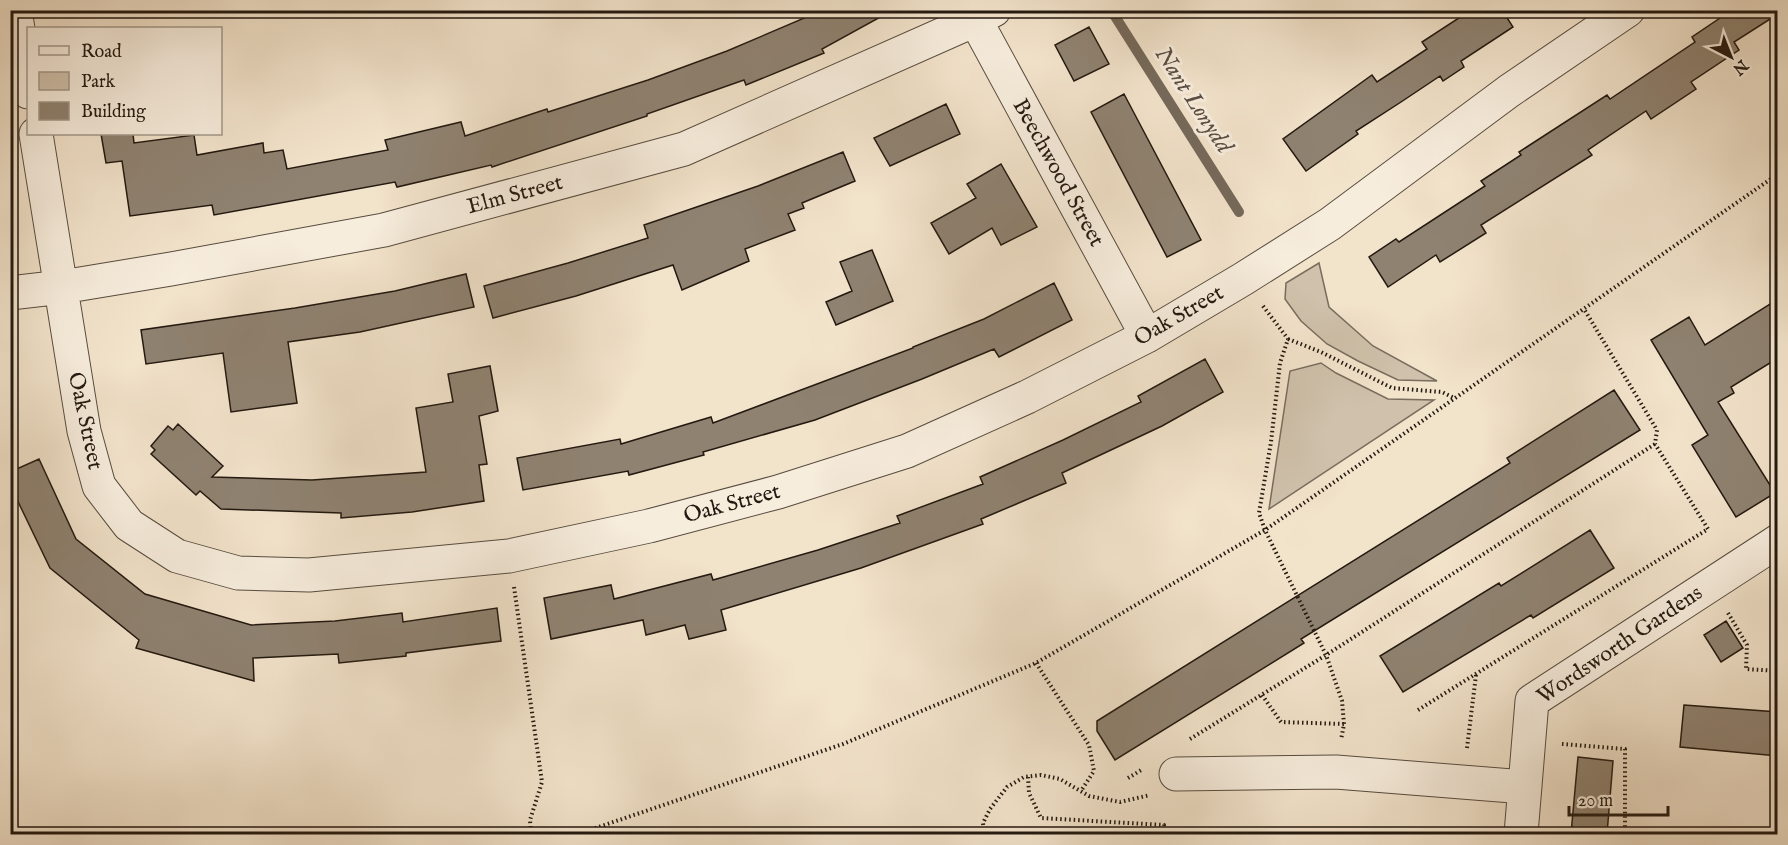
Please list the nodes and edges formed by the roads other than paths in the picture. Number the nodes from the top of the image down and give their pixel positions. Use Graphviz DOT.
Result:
graph roads {
  1 [pos="15,10"];
  2 [pos="1628,10"];
  3 [pos="980,14"];
  4 [pos="27,86"];
  5 [pos="36,135"];
  6 [pos="62,287"];
  7 [pos="10,293"];
  8 [pos="1147,336"];
  9 [pos="1778,541"];
  10 [pos="1161,770"];
  11 [pos="1525,787"];
  12 [pos="1521,834"];
  1 -- 4 [label="street"];
  2 -- 8 [label="street, Oak Street"];
  3 -- 6 [label="street, Elm Street"];
  3 -- 8 [label="street, Beechwood Street"];
  5 -- 6 [label="street, Oak Street"];
  6 -- 7 [label="street, Elm Street"];
  6 -- 8 [label="street, Oak Street"];
  9 -- 11 [label="street, Wordsworth Gardens"];
  10 -- 11 [label="street"];
  11 -- 12 [label="street, Wordsworth Gardens"];
}
